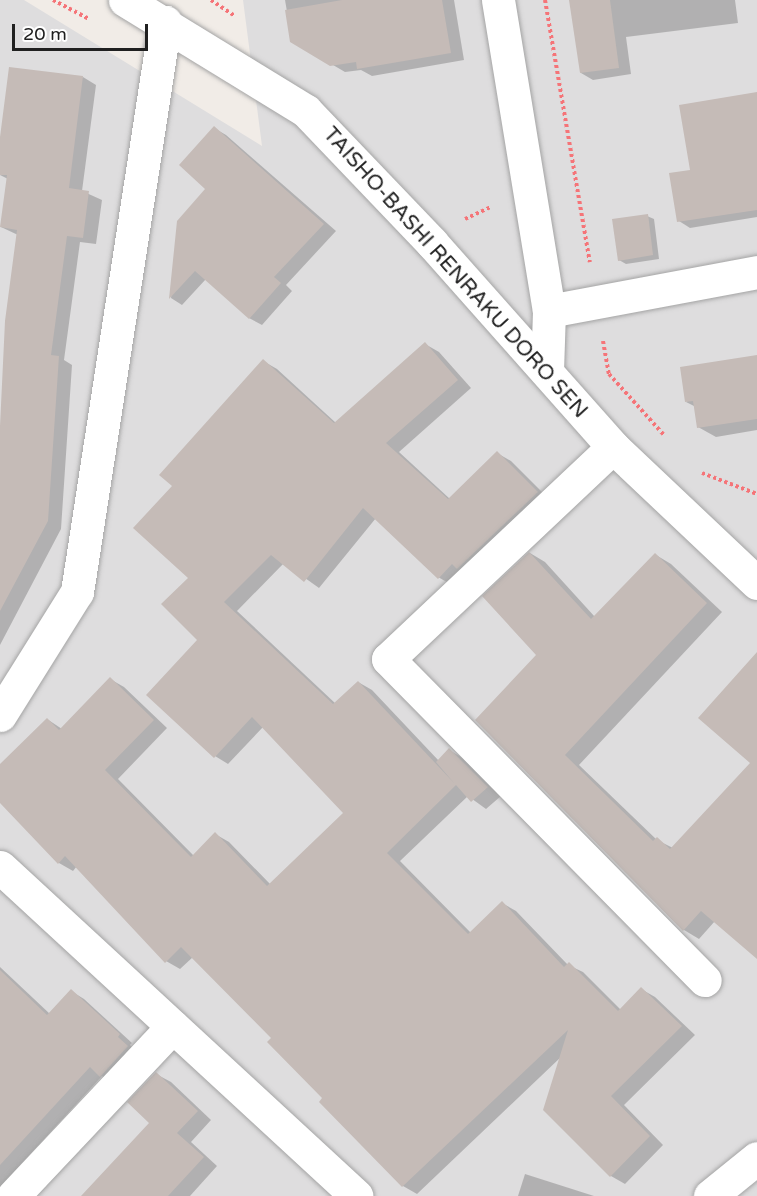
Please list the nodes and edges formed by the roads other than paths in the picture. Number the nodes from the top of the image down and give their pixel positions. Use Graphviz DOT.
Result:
graph roads {
  1 [pos="125,0"];
  2 [pos="498,0"];
  3 [pos="165,22"];
  4 [pos="757,272"];
  5 [pos="549,311"];
  6 [pos="547,371"];
  7 [pos="613,447"];
  8 [pos="757,583"];
  9 [pos="0,715"];
  10 [pos="0,867"];
  11 [pos="705,980"];
  12 [pos="173,1026"];
  13 [pos="757,1158"];
  14 [pos="13,1196"];
  15 [pos="357,1196"];
  16 [pos="710,1196"];
  1 -- 3 [label="street, TAISHO-BASHI RENRAKU DORO SEN"];
  2 -- 5 [label="street"];
  3 -- 6 [label="street, TAISHO-BASHI RENRAKU DORO SEN"];
  3 -- 9 [label="street"];
  4 -- 5 [label="street"];
  5 -- 6 [label="street"];
  6 -- 7 [label="street, TAISHO-BASHI RENRAKU DORO SEN"];
  7 -- 8 [label="street, TAISHO-BASHI RENRAKU DORO SEN"];
  7 -- 11 [label="street"];
  10 -- 12 [label="street"];
  12 -- 14 [label="street"];
  12 -- 15 [label="street"];
  13 -- 16 [label="street"];
}
